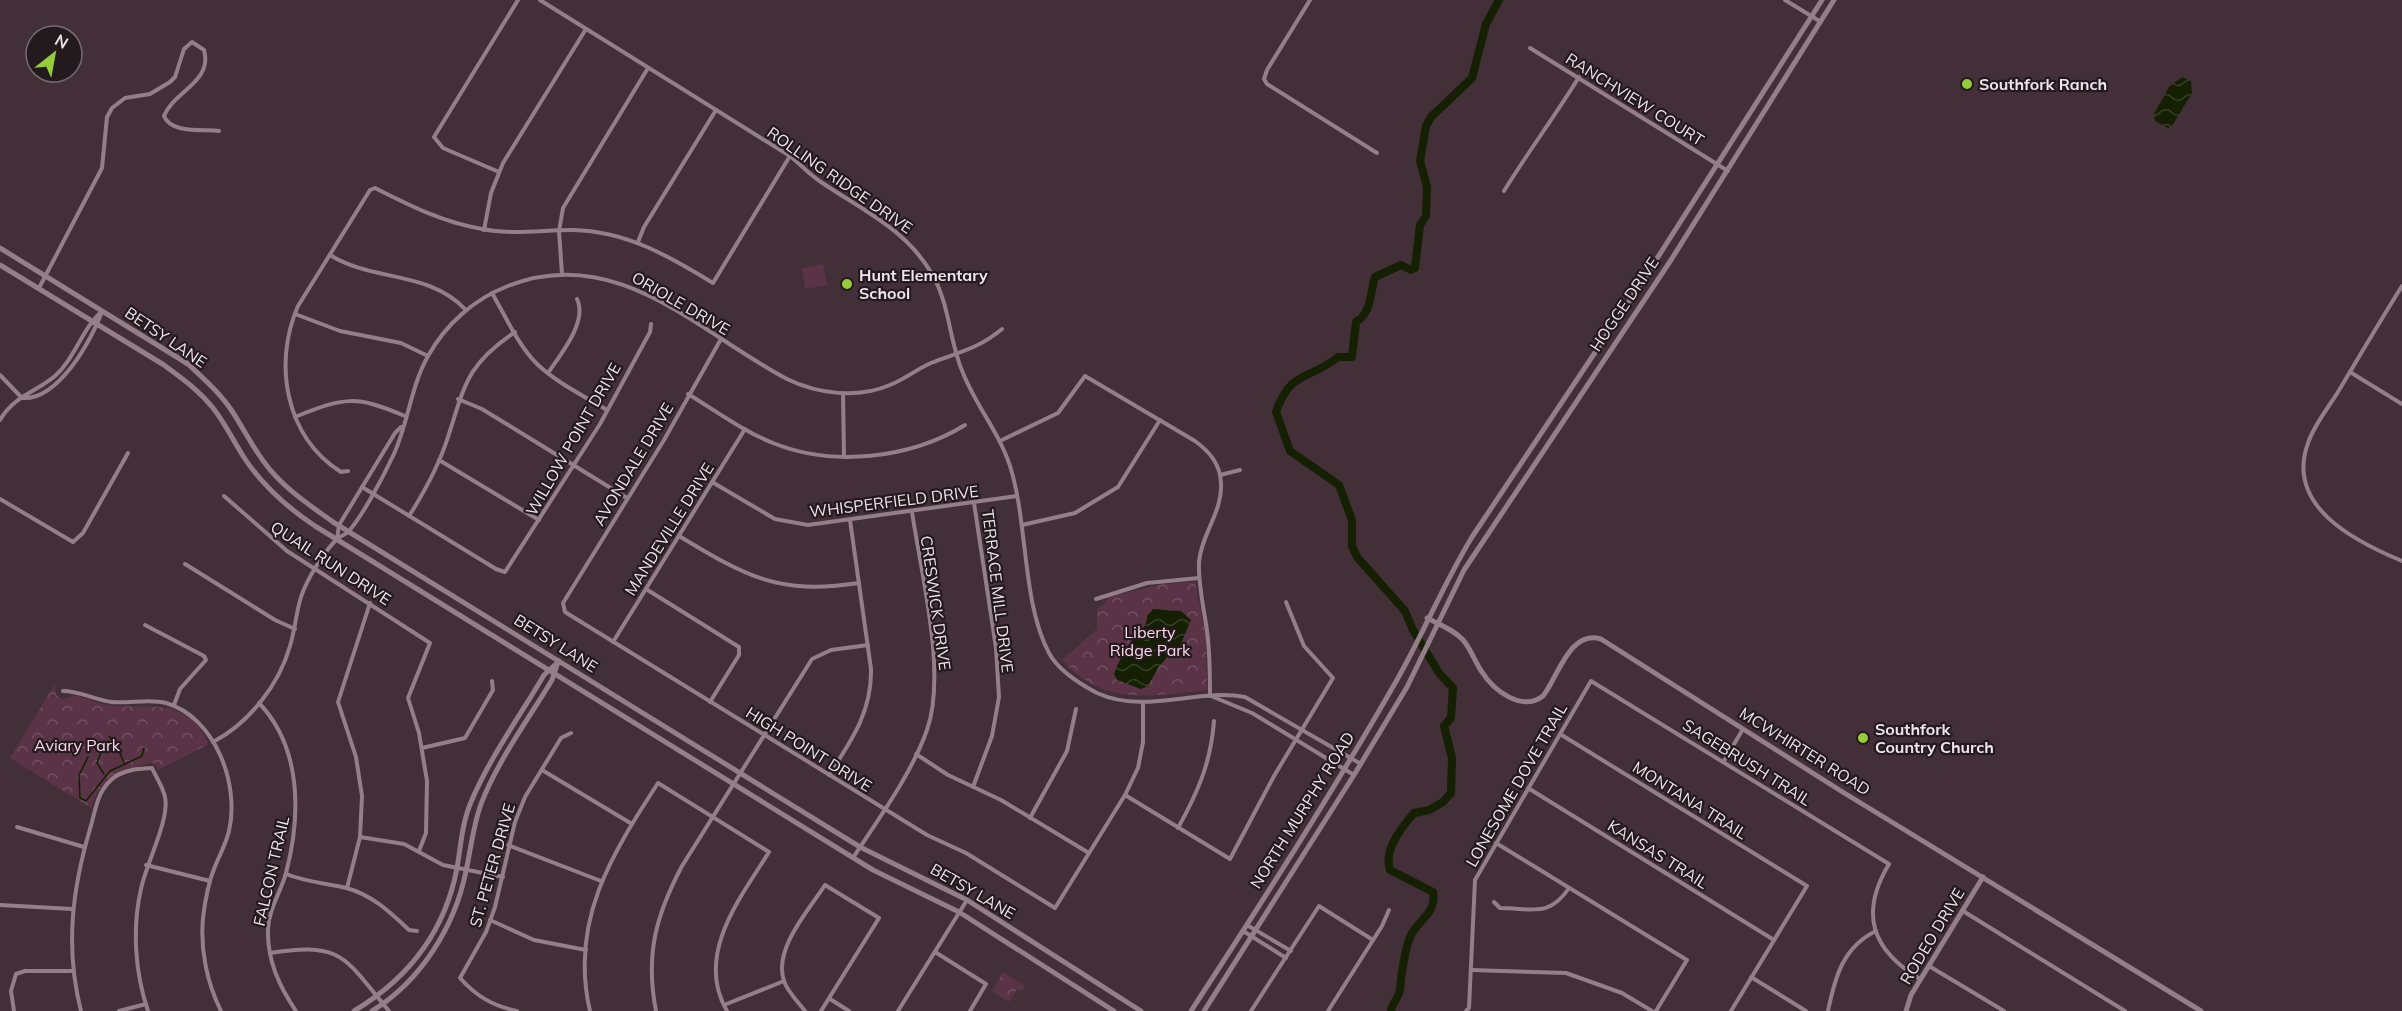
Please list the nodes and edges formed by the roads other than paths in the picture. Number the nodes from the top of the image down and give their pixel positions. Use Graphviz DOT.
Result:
graph roads {
  1 [pos="518,0"];
  2 [pos="540,0"];
  3 [pos="1310,0"];
  4 [pos="1785,0"];
  5 [pos="1822,0"];
  6 [pos="1834,0"];
  7 [pos="1813,17"];
  8 [pos="1822,23"];
  9 [pos="586,29"];
  10 [pos="1530,48"];
  11 [pos="648,68"];
  12 [pos="1579,77"];
  13 [pos="716,110"];
  14 [pos="219,131"];
  15 [pos="1377,153"];
  16 [pos="790,156"];
  17 [pos="1719,164"];
  18 [pos="1728,171"];
  19 [pos="499,172"];
  20 [pos="1504,192"];
  21 [pos="484,230"];
  22 [pos="559,231"];
  23 [pos="638,242"];
  24 [pos="0,248"];
  25 [pos="330,255"];
  26 [pos="0,265"];
  27 [pos="562,274"];
  28 [pos="45,276"];
  29 [pos="1642,282"];
  30 [pos="2402,286"];
  31 [pos="39,288"];
  32 [pos="1652,288"];
  33 [pos="492,293"];
  34 [pos="577,299"];
  35 [pos="102,310"];
  36 [pos="466,310"];
  37 [pos="295,314"];
  38 [pos="91,320"];
  39 [pos="97,324"];
  40 [pos="651,324"];
  41 [pos="1002,330"];
  42 [pos="515,332"];
  43 [pos="721,339"];
  44 [pos="76,344"];
  45 [pos="83,348"];
  46 [pos="956,355"];
  47 [pos="428,356"];
  48 [pos="2350,372"];
  49 [pos="548,373"];
  50 [pos="0,375"];
  51 [pos="55,375"];
  52 [pos="60,381"];
  53 [pos="843,393"];
  54 [pos="688,394"];
  55 [pos="22,398"];
  56 [pos="458,399"];
  57 [pos="2402,404"];
  58 [pos="607,410"];
  59 [pos="405,416"];
  60 [pos="295,417"];
  61 [pos="0,420"];
  62 [pos="1160,420"];
  63 [pos="1547,424"];
  64 [pos="964,425"];
  65 [pos="401,427"];
  66 [pos="745,429"];
  67 [pos="1556,430"];
  68 [pos="1000,441"];
  69 [pos="128,453"];
  70 [pos="844,457"];
  71 [pos="439,460"];
  72 [pos="573,465"];
  73 [pos="1240,470"];
  74 [pos="348,471"];
  75 [pos="1220,475"];
  76 [pos="712,482"];
  77 [pos="362,487"];
  78 [pos="372,493"];
  79 [pos="224,496"];
  80 [pos="1017,496"];
  81 [pos="627,498"];
  82 [pos="0,500"];
  83 [pos="974,503"];
  84 [pos="912,512"];
  85 [pos="409,516"];
  86 [pos="539,520"];
  87 [pos="850,520"];
  88 [pos="339,525"];
  89 [pos="1022,525"];
  90 [pos="348,531"];
  91 [pos="679,536"];
  92 [pos="337,540"];
  93 [pos="2402,561"];
  94 [pos="185,564"];
  95 [pos="316,569"];
  96 [pos="1199,578"];
  97 [pos="859,582"];
  98 [pos="646,589"];
  99 [pos="1096,599"];
  100 [pos="565,600"];
  101 [pos="1286,602"];
  102 [pos="370,603"];
  103 [pos="1427,618"];
  104 [pos="1437,623"];
  105 [pos="145,625"];
  106 [pos="295,628"];
  107 [pos="613,642"];
  108 [pos="868,645"];
  109 [pos="559,661"];
  110 [pos="552,672"];
  111 [pos="492,681"];
  112 [pos="1591,681"];
  113 [pos="63,691"];
  114 [pos="1210,696"];
  115 [pos="710,702"];
  116 [pos="1143,702"];
  117 [pos="259,704"];
  118 [pos="174,705"];
  119 [pos="1076,709"];
  120 [pos="639,710"];
  121 [pos="1214,721"];
  122 [pos="632,722"];
  123 [pos="1302,729"];
  124 [pos="1743,729"];
  125 [pos="571,733"];
  126 [pos="1560,734"];
  127 [pos="763,735"];
  128 [pos="1296,740"];
  129 [pos="213,742"];
  130 [pos="422,748"];
  131 [pos="916,754"];
  132 [pos="1351,758"];
  133 [pos="1724,761"];
  134 [pos="1361,764"];
  135 [pos="1344,769"];
  136 [pos="542,770"];
  137 [pos="740,772"];
  138 [pos="1354,775"];
  139 [pos="829,776"];
  140 [pos="733,784"];
  141 [pos="974,786"];
  142 [pos="1528,788"];
  143 [pos="1125,795"];
  144 [pos="884,809"];
  145 [pos="713,818"];
  146 [pos="1030,818"];
  147 [pos="632,824"];
  148 [pos="17,827"];
  149 [pos="1178,828"];
  150 [pos="360,837"];
  151 [pos="1496,843"];
  152 [pos="508,845"];
  153 [pos="84,847"];
  154 [pos="860,847"];
  155 [pos="419,851"];
  156 [pos="1089,853"];
  157 [pos="853,858"];
  158 [pos="146,865"];
  159 [pos="457,868"];
  160 [pos="467,870"];
  161 [pos="286,874"];
  162 [pos="503,877"];
  163 [pos="1983,877"];
  164 [pos="210,881"];
  165 [pos="601,881"];
  166 [pos="347,888"];
  167 [pos="1569,888"];
  168 [pos="967,900"];
  169 [pos="1494,902"];
  170 [pos="0,905"];
  171 [pos="72,909"];
  172 [pos="1389,910"];
  173 [pos="959,912"];
  174 [pos="1963,912"];
  175 [pos="490,920"];
  176 [pos="1247,925"];
  177 [pos="1257,930"];
  178 [pos="417,931"];
  179 [pos="1243,931"];
  180 [pos="1876,931"];
  181 [pos="1253,937"];
  182 [pos="1373,940"];
  183 [pos="1774,940"];
  184 [pos="1042,949"];
  185 [pos="587,950"];
  186 [pos="1290,951"];
  187 [pos="270,952"];
  188 [pos="935,952"];
  189 [pos="1286,958"];
  190 [pos="1035,960"];
  191 [pos="1929,966"];
  192 [pos="1471,970"];
  193 [pos="73,971"];
  194 [pos="1751,977"];
  195 [pos="1921,980"];
  196 [pos="784,981"];
  197 [pos="1112,993"];
  198 [pos="377,997"];
  199 [pos="830,999"];
  200 [pos="146,1004"];
  201 [pos="383,1004"];
  202 [pos="724,1005"];
  203 [pos="1104,1005"];
  204 [pos="15,1011"];
  205 [pos="81,1011"];
  206 [pos="119,1011"];
  207 [pos="148,1011"];
  208 [pos="221,1011"];
  209 [pos="296,1011"];
  210 [pos="354,1011"];
  211 [pos="372,1011"];
  212 [pos="388,1011"];
  213 [pos="517,1011"];
  214 [pos="590,1011"];
  215 [pos="656,1011"];
  216 [pos="727,1011"];
  217 [pos="805,1011"];
  218 [pos="821,1011"];
  219 [pos="849,1011"];
  220 [pos="898,1011"];
  221 [pos="970,1011"];
  222 [pos="1114,1011"];
  223 [pos="1141,1011"];
  224 [pos="1191,1011"];
  225 [pos="1204,1011"];
  226 [pos="1251,1011"];
  227 [pos="1328,1011"];
  228 [pos="1466,1011"];
  229 [pos="1654,1011"];
  230 [pos="1731,1011"];
  231 [pos="1806,1011"];
  232 [pos="1828,1011"];
  233 [pos="1906,1011"];
  234 [pos="2004,1011"];
  235 [pos="2125,1011"];
  236 [pos="2201,1011"];
  1 -- 19 [label="street"];
  2 -- 9 [label="street, ROLLING RIDGE DRIVE"];
  3 -- 15 [label="street"];
  4 -- 7 [label="street"];
  5 -- 7 [label="main road, HOGGE DRIVE"];
  6 -- 8 [label="main road, HOGGE DRIVE"];
  7 -- 8 [label="street"];
  7 -- 17 [label="main road, HOGGE DRIVE"];
  8 -- 18 [label="main road, HOGGE DRIVE"];
  9 -- 11 [label="street, ROLLING RIDGE DRIVE"];
  9 -- 19 [label="street"];
  10 -- 12 [label="street, RANCHVIEW COURT"];
  11 -- 13 [label="street, ROLLING RIDGE DRIVE"];
  11 -- 22 [label="street"];
  12 -- 17 [label="street, RANCHVIEW COURT"];
  12 -- 20 [label="street"];
  13 -- 16 [label="street, ROLLING RIDGE DRIVE"];
  13 -- 23 [label="street"];
  14 -- 28 [label="street"];
  16 -- 23 [label="street"];
  16 -- 46 [label="street, ROLLING RIDGE DRIVE"];
  17 -- 18 [label="street, RANCHVIEW COURT"];
  17 -- 29 [label="main road, HOGGE DRIVE"];
  18 -- 32 [label="main road, HOGGE DRIVE"];
  19 -- 21 [label="street"];
  21 -- 22 [label="street"];
  21 -- 25 [label="street"];
  22 -- 23 [label="street"];
  22 -- 27 [label="street"];
  24 -- 28 [label="main road, BETSY LANE"];
  25 -- 36 [label="street"];
  25 -- 37 [label="street"];
  26 -- 31 [label="main road, BETSY LANE"];
  27 -- 33 [label="street, ORIOLE DRIVE"];
  27 -- 43 [label="street, ORIOLE DRIVE"];
  28 -- 31 [label="street"];
  28 -- 35 [label="main road, BETSY LANE"];
  29 -- 32 [label="main road"];
  29 -- 63 [label="main road, HOGGE DRIVE"];
  30 -- 48 [label="street"];
  31 -- 38 [label="main road, BETSY LANE"];
  32 -- 67 [label="main road, HOGGE DRIVE"];
  33 -- 36 [label="street, ORIOLE DRIVE"];
  33 -- 42 [label="street"];
  34 -- 49 [label="street"];
  35 -- 38 [label="street"];
  35 -- 39 [label="street"];
  35 -- 88 [label="main road, BETSY LANE"];
  36 -- 47 [label="street, ORIOLE DRIVE"];
  37 -- 47 [label="street"];
  37 -- 60 [label="street"];
  38 -- 39 [label="main road, BETSY LANE"];
  38 -- 44 [label="street"];
  39 -- 45 [label="street"];
  39 -- 92 [label="main road, BETSY LANE"];
  40 -- 58 [label="street, WILLOW POINT DRIVE"];
  41 -- 46 [label="street, ORIOLE DRIVE"];
  42 -- 49 [label="street"];
  42 -- 56 [label="street"];
  43 -- 53 [label="street, ORIOLE DRIVE"];
  43 -- 54 [label="street, AVONDALE DRIVE"];
  44 -- 45 [label="street"];
  44 -- 51 [label="street"];
  45 -- 52 [label="street"];
  46 -- 53 [label="street, ORIOLE DRIVE"];
  46 -- 68 [label="street, ROLLING RIDGE DRIVE"];
  47 -- 59 [label="street, ORIOLE DRIVE"];
  48 -- 57 [label="street"];
  48 -- 93 [label="street"];
  49 -- 58 [label="street"];
  50 -- 55 [label="street"];
  51 -- 52 [label="street"];
  51 -- 55 [label="street"];
  52 -- 55 [label="street"];
  53 -- 70 [label="street"];
  54 -- 66 [label="street"];
  54 -- 81 [label="street, AVONDALE DRIVE"];
  55 -- 61 [label="street"];
  56 -- 71 [label="street"];
  56 -- 72 [label="street"];
  58 -- 72 [label="street, WILLOW POINT DRIVE"];
  59 -- 60 [label="street"];
  59 -- 65 [label="street, ORIOLE DRIVE"];
  60 -- 74 [label="street"];
  62 -- 68 [label="street"];
  62 -- 75 [label="street"];
  62 -- 89 [label="street"];
  63 -- 67 [label="main road"];
  63 -- 103 [label="main road, HOGGE DRIVE"];
  64 -- 70 [label="street"];
  65 -- 77 [label="street, ORIOLE DRIVE"];
  65 -- 78 [label="street, ORIOLE DRIVE"];
  66 -- 70 [label="street"];
  66 -- 76 [label="street, MANDEVILLE DRIVE"];
  67 -- 104 [label="main road, HOGGE DRIVE"];
  68 -- 80 [label="street, ROLLING RIDGE DRIVE"];
  69 -- 82 [label="street"];
  71 -- 85 [label="street"];
  71 -- 86 [label="street"];
  72 -- 81 [label="street"];
  72 -- 86 [label="street, WILLOW POINT DRIVE"];
  73 -- 75 [label="street"];
  75 -- 96 [label="street"];
  76 -- 87 [label="street, WHISPERFIELD DRIVE"];
  76 -- 91 [label="street, MANDEVILLE DRIVE"];
  77 -- 78 [label="street"];
  77 -- 88 [label="street, ORIOLE DRIVE"];
  78 -- 85 [label="street"];
  78 -- 90 [label="street, ORIOLE DRIVE"];
  79 -- 95 [label="street, QUAIL RUN DRIVE"];
  80 -- 83 [label="street, WHISPERFIELD DRIVE"];
  80 -- 89 [label="street, ROLLING RIDGE DRIVE"];
  81 -- 100 [label="street, AVONDALE DRIVE"];
  83 -- 84 [label="street, WHISPERFIELD DRIVE"];
  83 -- 141 [label="street, TERRACE MILL DRIVE"];
  84 -- 87 [label="street, WHISPERFIELD DRIVE"];
  84 -- 131 [label="street, CRESWICK DRIVE"];
  85 -- 86 [label="street, WILLOW POINT DRIVE"];
  87 -- 97 [label="street"];
  88 -- 90 [label="main road, BETSY LANE"];
  88 -- 92 [label="street, ORIOLE DRIVE"];
  89 -- 116 [label="street, ROLLING RIDGE DRIVE"];
  90 -- 92 [label="street, ORIOLE DRIVE"];
  90 -- 109 [label="main road, BETSY LANE"];
  91 -- 97 [label="street"];
  91 -- 98 [label="street, MANDEVILLE DRIVE"];
  92 -- 95 [label="street, ORIOLE DRIVE"];
  92 -- 110 [label="main road, BETSY LANE"];
  94 -- 106 [label="street"];
  95 -- 102 [label="street, QUAIL RUN DRIVE"];
  95 -- 106 [label="street, ORIOLE DRIVE"];
  96 -- 99 [label="street"];
  96 -- 114 [label="street"];
  97 -- 108 [label="street"];
  98 -- 107 [label="street, MANDEVILLE DRIVE"];
  98 -- 115 [label="street"];
  100 -- 107 [label="street, HIGH POINT DRIVE"];
  101 -- 123 [label="street"];
  102 -- 130 [label="street, QUAIL RUN DRIVE"];
  102 -- 150 [label="street"];
  103 -- 104 [label="main road, MCWHIRTER ROAD"];
  103 -- 132 [label="main road, NORTH MURPHY ROAD"];
  104 -- 124 [label="main road, MCWHIRTER ROAD"];
  104 -- 134 [label="main road, NORTH MURPHY ROAD"];
  105 -- 118 [label="street"];
  106 -- 117 [label="street, ORIOLE DRIVE"];
  107 -- 115 [label="street, HIGH POINT DRIVE"];
  108 -- 127 [label="street"];
  108 -- 139 [label="street"];
  109 -- 110 [label="main road"];
  109 -- 120 [label="main road, BETSY LANE"];
  110 -- 122 [label="main road, BETSY LANE"];
  110 -- 159 [label="main road"];
  110 -- 160 [label="main road"];
  111 -- 130 [label="street"];
  112 -- 126 [label="street, LONESOME DOVE TRAIL"];
  112 -- 133 [label="street, SAGEBRUSH TRAIL"];
  113 -- 118 [label="street"];
  114 -- 116 [label="street, ROLLING RIDGE DRIVE"];
  114 -- 123 [label="street, ROLLING RIDGE DRIVE"];
  114 -- 128 [label="street, ROLLING RIDGE DRIVE"];
  115 -- 127 [label="street, HIGH POINT DRIVE"];
  116 -- 143 [label="street"];
  117 -- 129 [label="street, ORIOLE DRIVE"];
  117 -- 161 [label="street, FALCON TRAIL"];
  118 -- 129 [label="street"];
  119 -- 146 [label="street"];
  120 -- 122 [label="main road"];
  120 -- 137 [label="main road, BETSY LANE"];
  121 -- 149 [label="street"];
  122 -- 140 [label="main road, BETSY LANE"];
  123 -- 128 [label="street"];
  123 -- 132 [label="street, ROLLING RIDGE DRIVE"];
  124 -- 133 [label="street"];
  124 -- 163 [label="main road, MCWHIRTER ROAD"];
  125 -- 136 [label="street, ST. PETER DRIVE"];
  126 -- 142 [label="street, LONESOME DOVE TRAIL"];
  126 -- 183 [label="street, MONTANA TRAIL"];
  127 -- 137 [label="street"];
  127 -- 139 [label="street, HIGH POINT DRIVE"];
  128 -- 135 [label="street, ROLLING RIDGE DRIVE"];
  128 -- 149 [label="street"];
  129 -- 164 [label="street"];
  130 -- 155 [label="street"];
  131 -- 141 [label="street"];
  131 -- 144 [label="street, CRESWICK DRIVE"];
  132 -- 134 [label="street, ROLLING RIDGE DRIVE"];
  132 -- 135 [label="main road, NORTH MURPHY ROAD"];
  133 -- 180 [label="street, SAGEBRUSH TRAIL"];
  134 -- 138 [label="main road, NORTH MURPHY ROAD"];
  135 -- 138 [label="street, ROLLING RIDGE DRIVE"];
  135 -- 176 [label="main road, NORTH MURPHY ROAD"];
  136 -- 147 [label="street"];
  136 -- 152 [label="street, ST. PETER DRIVE"];
  137 -- 140 [label="street"];
  137 -- 154 [label="main road, BETSY LANE"];
  138 -- 177 [label="main road, NORTH MURPHY ROAD"];
  139 -- 144 [label="street, HIGH POINT DRIVE"];
  140 -- 145 [label="street"];
  140 -- 157 [label="main road, BETSY LANE"];
  141 -- 146 [label="street"];
  142 -- 151 [label="street, LONESOME DOVE TRAIL"];
  142 -- 183 [label="street, KANSAS TRAIL"];
  143 -- 149 [label="street"];
  143 -- 156 [label="street"];
  144 -- 154 [label="street, CRESWICK DRIVE"];
  144 -- 156 [label="street, HIGH POINT DRIVE"];
  145 -- 147 [label="street"];
  145 -- 202 [label="street"];
  145 -- 215 [label="street"];
  146 -- 156 [label="street"];
  147 -- 165 [label="street"];
  148 -- 153 [label="street"];
  150 -- 155 [label="street"];
  150 -- 166 [label="street"];
  151 -- 167 [label="street"];
  151 -- 192 [label="street, LONESOME DOVE TRAIL"];
  152 -- 162 [label="street, ST. PETER DRIVE"];
  152 -- 165 [label="street"];
  153 -- 158 [label="street"];
  153 -- 171 [label="street"];
  154 -- 157 [label="street, CRESWICK DRIVE"];
  154 -- 168 [label="main road, BETSY LANE"];
  155 -- 159 [label="street"];
  157 -- 173 [label="main road, BETSY LANE"];
  158 -- 164 [label="street"];
  158 -- 200 [label="street"];
  159 -- 160 [label="street"];
  159 -- 198 [label="main road"];
  160 -- 162 [label="street"];
  160 -- 201 [label="main road"];
  161 -- 166 [label="street"];
  161 -- 187 [label="street, FALCON TRAIL"];
  162 -- 175 [label="street, ST. PETER DRIVE"];
  163 -- 174 [label="main road, RODEO DRIVE"];
  163 -- 236 [label="main road, MCWHIRTER ROAD"];
  164 -- 208 [label="street"];
  165 -- 185 [label="street"];
  166 -- 178 [label="street"];
  167 -- 169 [label="street"];
  167 -- 229 [label="street"];
  168 -- 173 [label="street"];
  168 -- 184 [label="main road, BETSY LANE"];
  170 -- 171 [label="street"];
  171 -- 193 [label="street"];
  172 -- 182 [label="street"];
  173 -- 188 [label="street"];
  173 -- 190 [label="main road, BETSY LANE"];
  174 -- 191 [label="main road, RODEO DRIVE"];
  174 -- 235 [label="street"];
  175 -- 185 [label="street"];
  175 -- 213 [label="street, ST. PETER DRIVE"];
  176 -- 177 [label="street"];
  176 -- 179 [label="main road, NORTH MURPHY ROAD"];
  177 -- 181 [label="main road, NORTH MURPHY ROAD"];
  177 -- 186 [label="street"];
  179 -- 181 [label="street"];
  179 -- 224 [label="main road, NORTH MURPHY ROAD"];
  180 -- 195 [label="street"];
  180 -- 232 [label="street"];
  181 -- 189 [label="street"];
  181 -- 225 [label="main road, NORTH MURPHY ROAD"];
  182 -- 186 [label="street"];
  182 -- 227 [label="street"];
  183 -- 194 [label="street"];
  184 -- 190 [label="main road"];
  184 -- 197 [label="main road, BETSY LANE"];
  185 -- 214 [label="street"];
  186 -- 189 [label="street"];
  187 -- 198 [label="street"];
  187 -- 209 [label="street, FALCON TRAIL"];
  188 -- 220 [label="street"];
  188 -- 221 [label="street"];
  189 -- 226 [label="street"];
  190 -- 203 [label="main road, BETSY LANE"];
  191 -- 195 [label="main road, RODEO DRIVE"];
  191 -- 234 [label="street"];
  192 -- 228 [label="street, LONESOME DOVE TRAIL"];
  192 -- 229 [label="street"];
  193 -- 204 [label="street"];
  193 -- 205 [label="street"];
  194 -- 230 [label="street"];
  194 -- 231 [label="street"];
  195 -- 233 [label="main road, RODEO DRIVE"];
  196 -- 199 [label="street"];
  196 -- 202 [label="street"];
  196 -- 217 [label="street"];
  197 -- 203 [label="main road"];
  197 -- 223 [label="main road, BETSY LANE"];
  198 -- 201 [label="street"];
  198 -- 210 [label="main road"];
  199 -- 218 [label="street"];
  199 -- 219 [label="street"];
  200 -- 206 [label="street"];
  200 -- 207 [label="street"];
  201 -- 211 [label="main road"];
  201 -- 212 [label="street"];
  202 -- 216 [label="street"];
  203 -- 222 [label="main road, BETSY LANE"];
}
